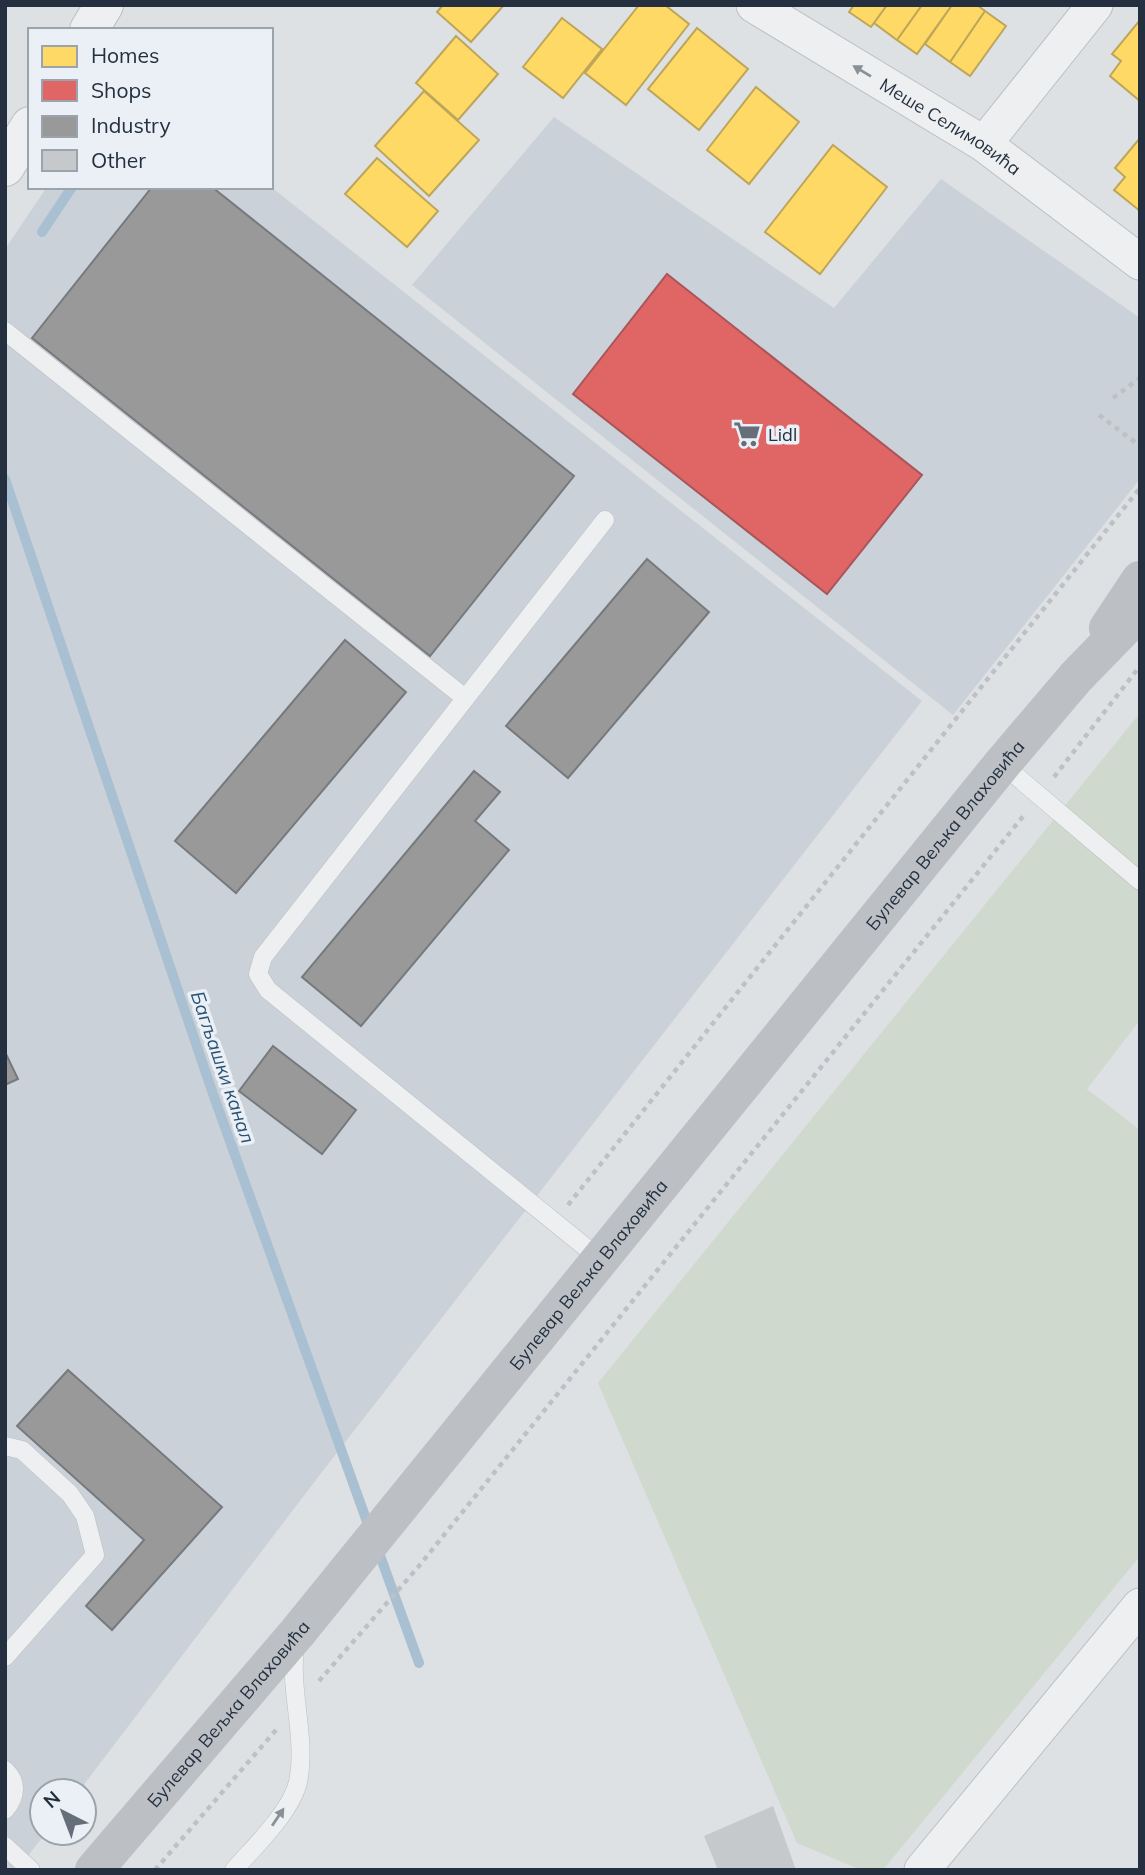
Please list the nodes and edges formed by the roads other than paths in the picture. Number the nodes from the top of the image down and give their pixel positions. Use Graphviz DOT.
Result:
graph roads {
  1 [pos="754,5"];
  2 [pos="1095,5"];
  3 [pos="28,130"];
  4 [pos="984,144"];
  5 [pos="5,167"];
  6 [pos="1140,262"];
  7 [pos="5,331"];
  8 [pos="605,520"];
  9 [pos="1140,580"];
  10 [pos="1140,611"];
  11 [pos="1076,677"];
  12 [pos="465,698"];
  13 [pos="1002,764"];
  14 [pos="1140,881"];
  15 [pos="600,1259"];
  16 [pos="5,1446"];
  17 [pos="1140,1606"];
  18 [pos="297,1633"];
  19 [pos="5,1657"];
  20 [pos="5,1770"];
  21 [pos="5,1810"];
  22 [pos="5,1846"];
  23 [pos="31,1870"];
  24 [pos="94,1870"];
  25 [pos="234,1870"];
  26 [pos="922,1870"];
  4 -- 1 [label="street, Меше Селимовића, one-way"];
  2 -- 4 [label="street"];
  3 -- 5 [label="street"];
  4 -- 6 [label="street, Меше Селимовића"];
  7 -- 12 [label="lane"];
  8 -- 12 [label="lane"];
  9 -- 11 [label="main road, Булевар Вељка Влаховића"];
  10 -- 11 [label="main road, Булевар Вељка Влаховића"];
  11 -- 13 [label="main road, Булевар Вељка Влаховића"];
  12 -- 15 [label="lane"];
  13 -- 14 [label="lane"];
  13 -- 15 [label="main road, Булевар Вељка Влаховића"];
  15 -- 18 [label="main road, Булевар Вељка Влаховића"];
  16 -- 19 [label="lane"];
  17 -- 26 [label="street"];
  18 -- 24 [label="main road, Булевар Вељка Влаховића"];
  25 -- 18 [label="lane, one-way"];
  20 -- 21 [label="lane"];
  22 -- 23 [label="lane"];
}
